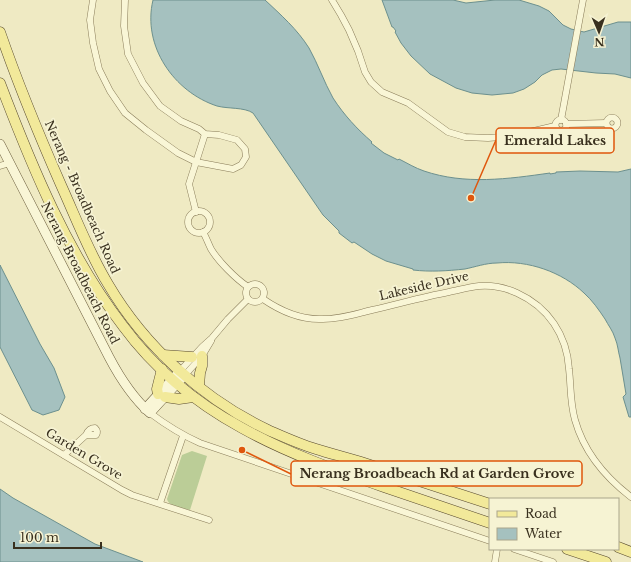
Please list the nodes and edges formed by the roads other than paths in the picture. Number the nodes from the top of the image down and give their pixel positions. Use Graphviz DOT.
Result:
graph roads {
  1 [pos="93,0"];
  2 [pos="125,0"];
  3 [pos="332,0"];
  4 [pos="583,0"];
  5 [pos="0,32"];
  6 [pos="0,83"];
  7 [pos="561,120"];
  8 [pos="606,123"];
  9 [pos="566,124"];
  10 [pos="555,126"];
  11 [pos="205,134"];
  12 [pos="0,144"];
  13 [pos="196,162"];
  14 [pos="10,163"];
  15 [pos="0,166"];
  16 [pos="196,212"];
  17 [pos="203,232"];
  18 [pos="248,287"];
  19 [pos="248,299"];
  20 [pos="262,299"];
  21 [pos="212,338"];
  22 [pos="163,355"];
  23 [pos="197,356"];
  24 [pos="162,369"];
  25 [pos="182,373"];
  26 [pos="175,381"];
  27 [pos="198,386"];
  28 [pos="162,396"];
  29 [pos="193,397"];
  30 [pos="148,411"];
  31 [pos="0,417"];
  32 [pos="86,435"];
  33 [pos="183,436"];
  34 [pos="64,455"];
  35 [pos="631,497"];
  36 [pos="160,504"];
  37 [pos="489,504"];
  38 [pos="209,520"];
  39 [pos="489,523"];
  40 [pos="489,541"];
  41 [pos="619,547"];
  42 [pos="497,550"];
  43 [pos="517,550"];
  44 [pos="570,550"];
  45 [pos="631,552"];
  46 [pos="495,562"];
  47 [pos="553,562"];
  48 [pos="606,562"];
  1 -- 13 [label="street"];
  2 -- 11 [label="street"];
  3 -- 10 [label="street"];
  4 -- 7 [label="street"];
  5 -- 22 [label="main road, Nerang - Broadbeach Road"];
  6 -- 24 [label="main road, Nerang - Broadbeach Road"];
  7 -- 9 [label="street"];
  7 -- 10 [label="street"];
  8 -- 9 [label="street"];
  9 -- 10 [label="street"];
  11 -- 13 [label="street"];
  11 -- 13 [label="street"];
  12 -- 14 [label="street, Nerang Broadbeach Road"];
  13 -- 16 [label="street"];
  14 -- 15 [label="street"];
  14 -- 30 [label="street, Nerang Broadbeach Road"];
  16 -- 17 [label="street"];
  16 -- 17 [label="street"];
  17 -- 18 [label="street"];
  18 -- 19 [label="street"];
  18 -- 20 [label="street"];
  19 -- 20 [label="street"];
  19 -- 21 [label="street"];
  20 -- 35 [label="street, Lakeside Drive"];
  21 -- 23 [label="street"];
  21 -- 23 [label="street"];
  22 -- 23 [label="main road"];
  22 -- 25 [label="main road, Nerang - Broadbeach Road"];
  23 -- 25 [label="street"];
  23 -- 25 [label="street"];
  23 -- 27 [label="main road"];
  24 -- 26 [label="main road, Nerang - Broadbeach Road"];
  24 -- 28 [label="main road"];
  25 -- 26 [label="street"];
  25 -- 27 [label="main road, Nerang - Broadbeach Road"];
  26 -- 28 [label="street"];
  26 -- 29 [label="main road, Nerang - Broadbeach Road"];
  27 -- 37 [label="main road, Nerang - Broadbeach Road"];
  28 -- 29 [label="main road"];
  28 -- 30 [label="street"];
  29 -- 39 [label="main road, Nerang - Broadbeach Road"];
  30 -- 33 [label="street, Nerang Broadbeach Road"];
  31 -- 34 [label="street, Garden Grove"];
  32 -- 34 [label="street"];
  33 -- 36 [label="street"];
  33 -- 40 [label="street, Nerang Broadbeach Road"];
  34 -- 36 [label="street, Garden Grove"];
  36 -- 38 [label="street, Garden Grove"];
  41 -- 45 [label="main road"];
  42 -- 46 [label="street"];
  43 -- 47 [label="street"];
  44 -- 48 [label="main road"];
}
